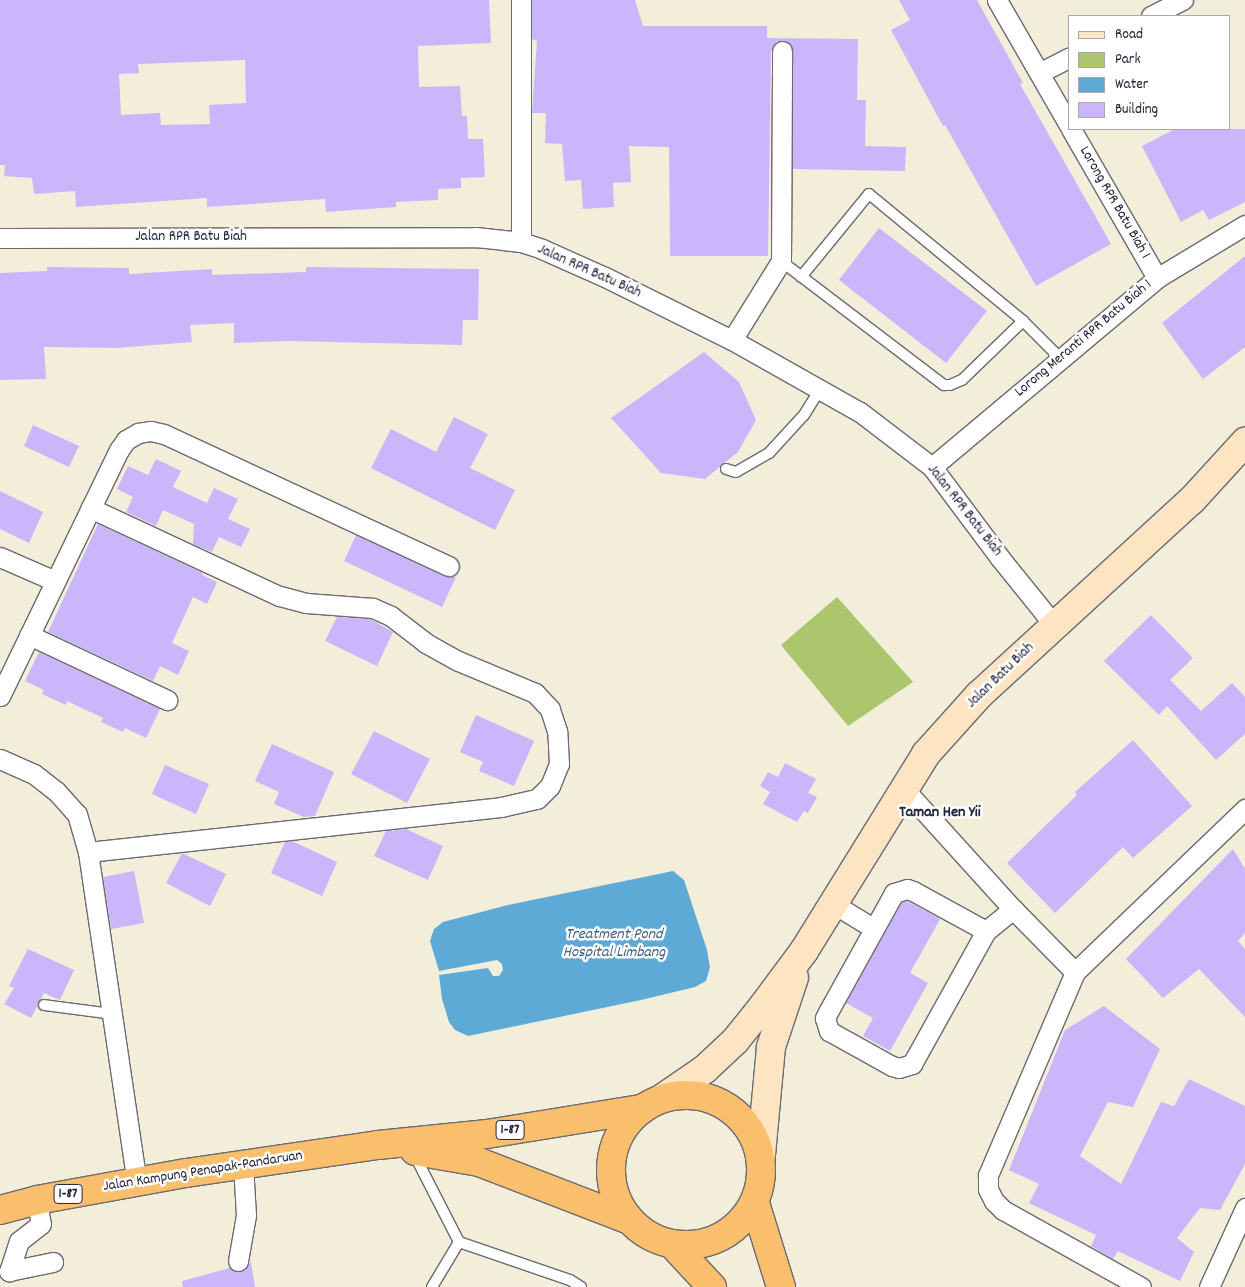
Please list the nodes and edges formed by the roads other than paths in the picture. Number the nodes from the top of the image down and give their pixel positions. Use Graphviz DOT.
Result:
graph roads {
  1 [pos="521,0"];
  2 [pos="997,0"];
  3 [pos="1183,0"];
  4 [pos="1154,15"];
  5 [pos="782,51"];
  6 [pos="1068,58"];
  7 [pos="1039,73"];
  8 [pos="1068,123"];
  9 [pos="1072,130"];
  10 [pos="1245,225"];
  11 [pos="0,238"];
  12 [pos="521,242"];
  13 [pos="781,261"];
  14 [pos="801,277"];
  15 [pos="1157,278"];
  16 [pos="1023,321"];
  17 [pos="732,340"];
  18 [pos="1062,360"];
  19 [pos="820,389"];
  20 [pos="1245,442"];
  21 [pos="932,467"];
  22 [pos="726,468"];
  23 [pos="90,508"];
  24 [pos="0,557"];
  25 [pos="449,566"];
  26 [pos="54,581"];
  27 [pos="1054,625"];
  28 [pos="29,635"];
  29 [pos="0,696"];
  30 [pos="167,700"];
  31 [pos="0,759"];
  32 [pos="905,790"];
  33 [pos="1245,808"];
  34 [pos="88,852"];
  35 [pos="832,903"];
  36 [pos="1013,910"];
  37 [pos="873,928"];
  38 [pos="986,931"];
  39 [pos="804,951"];
  40 [pos="1075,972"];
  41 [pos="44,1005"];
  42 [pos="112,1014"];
  43 [pos="653,1103"];
  44 [pos="378,1146"];
  45 [pos="413,1151"];
  46 [pos="761,1155"];
  47 [pos="243,1165"];
  48 [pos="137,1182"];
  49 [pos="37,1200"];
  50 [pos="755,1203"];
  51 [pos="1245,1208"];
  52 [pos="0,1210"];
  53 [pos="629,1220"];
  54 [pos="459,1242"];
  55 [pos="672,1244"];
  56 [pos="238,1261"];
  57 [pos="53,1262"];
  58 [pos="432,1287"];
  59 [pos="581,1287"];
  60 [pos="712,1287"];
  61 [pos="781,1287"];
  62 [pos="1141,1287"];
  63 [pos="1209,1287"];
  1 -- 12 [label="street"];
  2 -- 7 [label="street"];
  3 -- 4 [label="street"];
  5 -- 13 [label="street"];
  6 -- 7 [label="street"];
  7 -- 8 [label="street"];
  9 -- 15 [label="street, Lorong RPR Batu Biah 1"];
  10 -- 15 [label="street, Lorong Meranti RPR Batu Biah 1"];
  11 -- 12 [label="street, Jalan RPR Batu Biah"];
  12 -- 17 [label="street, Jalan RPR Batu Biah"];
  13 -- 14 [label="lane"];
  13 -- 17 [label="street"];
  14 -- 16 [label="lane"];
  14 -- 16 [label="lane"];
  15 -- 18 [label="street, Lorong Meranti RPR Batu Biah 1"];
  16 -- 18 [label="lane"];
  17 -- 19 [label="street, Jalan RPR Batu Biah"];
  18 -- 21 [label="street, Lorong Meranti RPR Batu Biah 1"];
  19 -- 21 [label="street, Jalan RPR Batu Biah"];
  19 -- 22 [label="lane"];
  20 -- 27 [label="main road, Jalan Batu Biah"];
  21 -- 27 [label="street, Jalan RPR Batu Biah"];
  23 -- 25 [label="street"];
  23 -- 26 [label="street"];
  23 -- 34 [label="street"];
  24 -- 26 [label="street"];
  26 -- 28 [label="street"];
  27 -- 32 [label="main road, Jalan Batu Biah"];
  28 -- 29 [label="street"];
  28 -- 30 [label="street"];
  31 -- 34 [label="street"];
  32 -- 35 [label="main road, Jalan Batu Biah"];
  32 -- 36 [label="street"];
  33 -- 40 [label="street"];
  34 -- 42 [label="street"];
  35 -- 37 [label="street"];
  35 -- 39 [label="main road, Jalan Batu Biah"];
  36 -- 38 [label="street"];
  36 -- 40 [label="street"];
  37 -- 38 [label="street"];
  37 -- 38 [label="street"];
  39 -- 43 [label="main road"];
  39 -- 46 [label="main road"];
  40 -- 62 [label="street"];
  41 -- 42 [label="lane"];
  42 -- 48 [label="street"];
  43 -- 44 [label="highway, Jalan Kampung Penapak-Pandaruan / 1-87"];
  43 -- 46 [label="highway"];
  43 -- 53 [label="highway"];
  44 -- 45 [label="highway, Jalan Kampung Penapak-Pandaruan / 1-87"];
  44 -- 47 [label="highway, Jalan Kampung Penapak-Pandaruan / 1-87"];
  45 -- 53 [label="highway, Jalan Kampung Penapak-Pandaruan / 1-87"];
  45 -- 54 [label="lane"];
  46 -- 50 [label="highway"];
  47 -- 48 [label="highway, Jalan Kampung Penapak-Pandaruan / 1-87"];
  47 -- 56 [label="street"];
  48 -- 49 [label="highway, Jalan Kampung Penapak-Pandaruan / 1-87"];
  49 -- 52 [label="highway, Jalan Kampung Penapak-Pandaruan / 1-87"];
  49 -- 57 [label="street"];
  50 -- 55 [label="highway"];
  50 -- 61 [label="highway"];
  51 -- 63 [label="street"];
  53 -- 55 [label="highway"];
  54 -- 58 [label="lane"];
  54 -- 59 [label="lane"];
  55 -- 60 [label="highway"];
}
